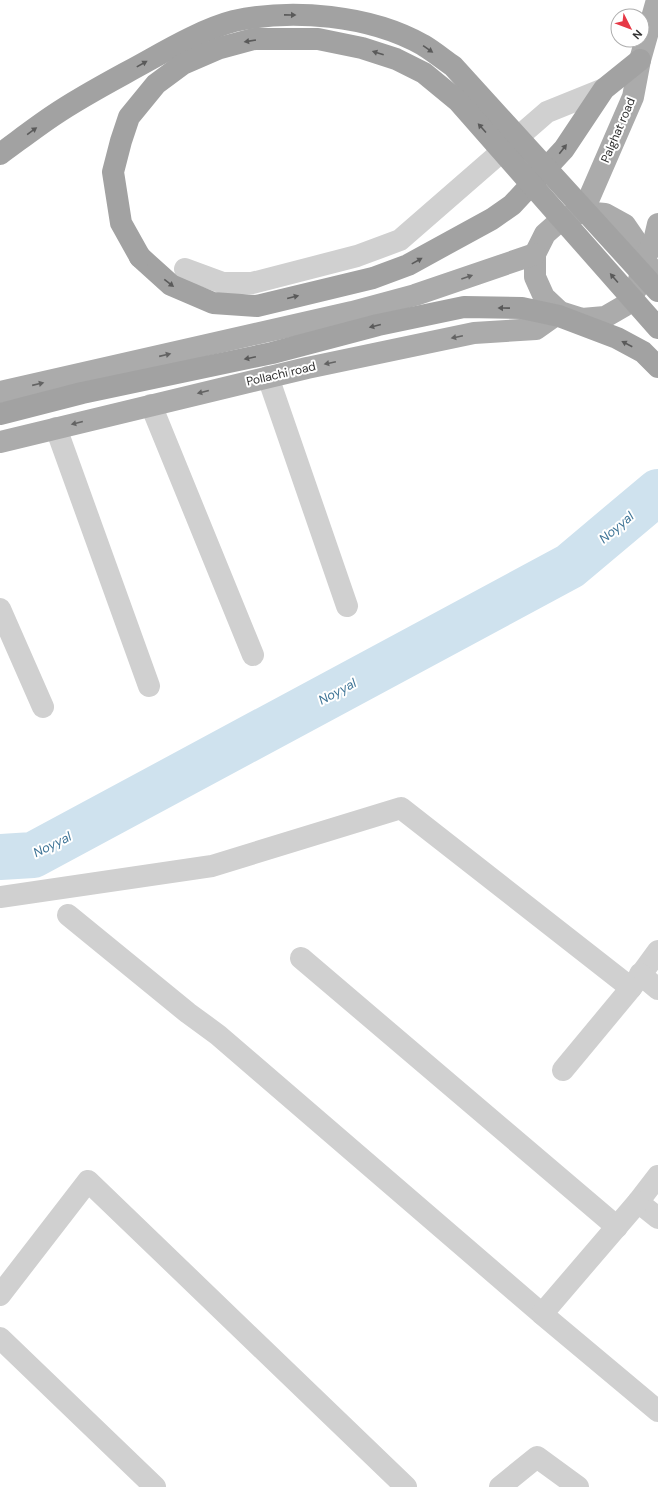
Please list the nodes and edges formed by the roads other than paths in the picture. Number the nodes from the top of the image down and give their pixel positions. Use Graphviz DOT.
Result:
graph roads {
  1 [pos="657,0"];
  2 [pos="640,60"];
  3 [pos="604,88"];
  4 [pos="0,154"];
  5 [pos="583,212"];
  6 [pos="658,224"];
  7 [pos="536,254"];
  8 [pos="644,260"];
  9 [pos="185,269"];
  10 [pos="658,276"];
  11 [pos="658,291"];
  12 [pos="560,312"];
  13 [pos="658,328"];
  14 [pos="658,367"];
  15 [pos="268,377"];
  16 [pos="0,392"];
  17 [pos="151,405"];
  18 [pos="0,414"];
  19 [pos="56,428"];
  20 [pos="0,442"];
  21 [pos="347,606"];
  22 [pos="0,609"];
  23 [pos="253,655"];
  24 [pos="149,686"];
  25 [pos="43,707"];
  26 [pos="0,897"];
  27 [pos="68,915"];
  28 [pos="658,951"];
  29 [pos="301,958"];
  30 [pos="635,981"];
  31 [pos="658,989"];
  32 [pos="563,1070"];
  33 [pos="658,1176"];
  34 [pos="638,1202"];
  35 [pos="658,1218"];
  36 [pos="617,1226"];
  37 [pos="0,1295"];
  38 [pos="542,1314"];
  39 [pos="0,1338"];
  40 [pos="658,1410"];
  41 [pos="155,1487"];
  42 [pos="406,1487"];
  43 [pos="500,1487"];
  44 [pos="578,1487"];
  1 -- 2 [label="main road, Palghat road"];
  2 -- 3 [label="highway"];
  2 -- 5 [label="main road, Palghat road"];
  3 -- 9 [label="street"];
  13 -- 3 [label="highway, one-way, bridge"];
  4 -- 11 [label="highway, one-way, bridge"];
  5 -- 7 [label="main road"];
  5 -- 8 [label="main road"];
  6 -- 8 [label="main road"];
  7 -- 12 [label="main road"];
  16 -- 7 [label="main road, one-way"];
  8 -- 10 [label="main road"];
  8 -- 12 [label="main road"];
  12 -- 15 [label="main road, Pollachi road, one-way"];
  14 -- 18 [label="highway, one-way, bridge"];
  15 -- 17 [label="main road, Pollachi road, one-way"];
  15 -- 21 [label="street"];
  17 -- 19 [label="main road, Pollachi road, one-way"];
  17 -- 23 [label="street"];
  19 -- 20 [label="main road, Pollachi road"];
  19 -- 24 [label="street"];
  22 -- 25 [label="street"];
  26 -- 30 [label="street"];
  27 -- 38 [label="street"];
  28 -- 30 [label="street"];
  29 -- 36 [label="street"];
  30 -- 31 [label="street"];
  30 -- 32 [label="street"];
  33 -- 34 [label="street"];
  34 -- 35 [label="street"];
  34 -- 36 [label="street"];
  36 -- 38 [label="street"];
  37 -- 42 [label="street"];
  38 -- 40 [label="street"];
  39 -- 41 [label="street"];
  43 -- 44 [label="street"];
}
